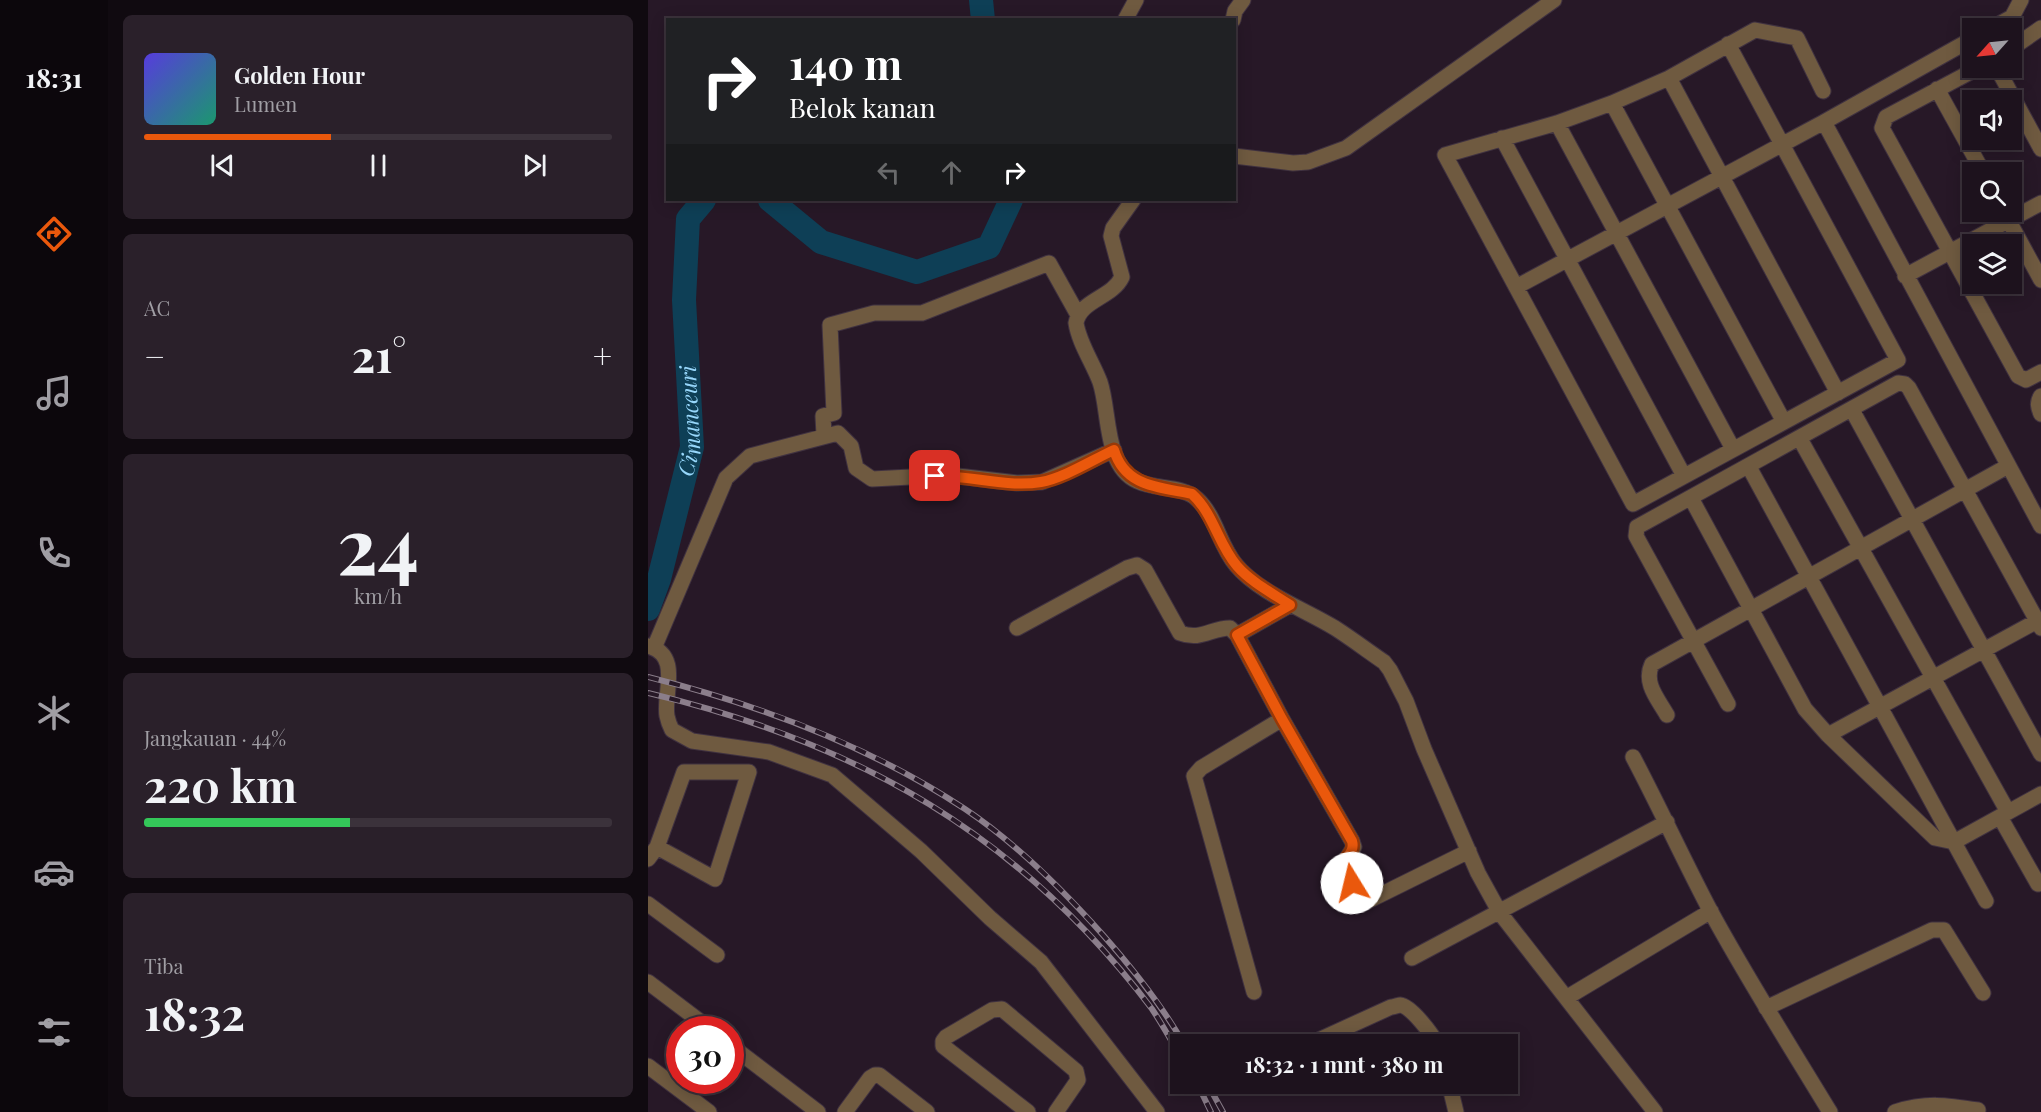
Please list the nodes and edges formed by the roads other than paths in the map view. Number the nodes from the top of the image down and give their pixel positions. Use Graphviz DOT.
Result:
graph roads {
  1 [pos="1136,0"];
  2 [pos="1243,0"];
  3 [pos="1554,0"];
  4 [pos="2021,0"];
  5 [pos="1126,18"];
  6 [pos="1233,18"];
  7 [pos="2012,18"];
  8 [pos="2041,28"];
  9 [pos="2022,41"];
  10 [pos="1728,44"];
  11 [pos="1962,45"];
  12 [pos="1962,76"];
  13 [pos="1668,78"];
  14 [pos="2002,78"];
  15 [pos="1937,89"];
  16 [pos="1823,91"];
  17 [pos="1612,103"];
  18 [pos="1824,122"];
  19 [pos="1557,123"];
  20 [pos="1502,138"];
  21 [pos="1781,144"];
  22 [pos="2041,149"];
  23 [pos="1236,156"];
  24 [pos="1977,162"];
  25 [pos="1722,177"];
  26 [pos="1132,201"];
  27 [pos="2041,203"];
  28 [pos="1667,206"];
  29 [pos="2022,210"];
  30 [pos="1996,222"];
  31 [pos="2009,222"];
  32 [pos="1617,233"];
  33 [pos="1949,252"];
  34 [pos="1568,259"];
  35 [pos="1905,276"];
  36 [pos="2041,280"];
  37 [pos="1516,287"];
  38 [pos="1078,315"];
  39 [pos="2041,372"];
  40 [pos="1838,393"];
  41 [pos="2041,396"];
  42 [pos="1852,410"];
  43 [pos="2041,414"];
  44 [pos="1784,422"];
  45 [pos="824,435"];
  46 [pos="1800,439"];
  47 [pos="1733,449"];
  48 [pos="1114,450"];
  49 [pos="2008,466"];
  50 [pos="1749,467"];
  51 [pos="1684,476"];
  52 [pos="1965,490"];
  53 [pos="1691,498"];
  54 [pos="1912,519"];
  55 [pos="2041,526"];
  56 [pos="1861,548"];
  57 [pos="1809,577"];
  58 [pos="1290,605"];
  59 [pos="1751,609"];
  60 [pos="2039,625"];
  61 [pos="1017,628"];
  62 [pos="1237,635"];
  63 [pos="1694,641"];
  64 [pos="651,647"];
  65 [pos="1984,650"];
  66 [pos="1933,678"];
  67 [pos="1728,704"];
  68 [pos="1880,706"];
  69 [pos="1667,715"];
  70 [pos="1282,719"];
  71 [pos="1828,735"];
  72 [pos="2041,754"];
  73 [pos="1632,758"];
  74 [pos="2041,794"];
  75 [pos="2004,814"];
  76 [pos="1667,822"];
  77 [pos="1954,842"];
  78 [pos="1469,851"];
  79 [pos="652,853"];
  80 [pos="2038,885"];
  81 [pos="1986,901"];
  82 [pos="648,904"];
  83 [pos="1711,911"];
  84 [pos="1500,913"];
  85 [pos="717,955"];
  86 [pos="1412,958"];
  87 [pos="648,982"];
  88 [pos="1254,992"];
  89 [pos="1983,993"];
  90 [pos="1566,998"];
  91 [pos="1766,1008"];
  92 [pos="693,1016"];
  93 [pos="1332,1034"];
  94 [pos="1432,1034"];
  95 [pos="744,1056"];
  96 [pos="648,1066"];
  97 [pos="1452,1094"];
  98 [pos="1978,1110"];
  99 [pos="709,1112"];
  100 [pos="818,1112"];
  101 [pos="845,1112"];
  102 [pos="927,1112"];
  103 [pos="1028,1112"];
  104 [pos="1056,1112"];
  105 [pos="1157,1112"];
  106 [pos="1456,1112"];
  107 [pos="1654,1112"];
  108 [pos="1830,1112"];
  109 [pos="1895,1112"];
  1 -- 5 [label="street"];
  2 -- 6 [label="street"];
  3 -- 23 [label="street"];
  4 -- 7 [label="street"];
  8 -- 9 [label="street"];
  10 -- 13 [label="street"];
  10 -- 16 [label="street"];
  10 -- 21 [label="street"];
  11 -- 18 [label="street"];
  12 -- 15 [label="street"];
  13 -- 17 [label="street"];
  13 -- 25 [label="street"];
  14 -- 22 [label="street"];
  15 -- 24 [label="street"];
  15 -- 33 [label="street"];
  17 -- 19 [label="street"];
  17 -- 28 [label="street"];
  18 -- 21 [label="street"];
  18 -- 35 [label="street"];
  19 -- 20 [label="street"];
  19 -- 32 [label="street"];
  20 -- 34 [label="street"];
  20 -- 37 [label="street"];
  21 -- 25 [label="street"];
  21 -- 40 [label="street"];
  25 -- 28 [label="street"];
  25 -- 40 [label="street"];
  26 -- 38 [label="street"];
  27 -- 29 [label="street"];
  28 -- 32 [label="street"];
  28 -- 44 [label="street"];
  30 -- 33 [label="street"];
  31 -- 36 [label="street"];
  32 -- 34 [label="street"];
  32 -- 47 [label="street"];
  33 -- 35 [label="street"];
  33 -- 39 [label="street"];
  34 -- 37 [label="street"];
  34 -- 51 [label="street"];
  35 -- 49 [label="street"];
  37 -- 51 [label="street"];
  38 -- 45 [label="street"];
  38 -- 48 [label="street"];
  40 -- 44 [label="street"];
  41 -- 43 [label="street"];
  42 -- 46 [label="street"];
  42 -- 52 [label="street"];
  42 -- 54 [label="street"];
  44 -- 47 [label="street"];
  45 -- 48 [label="street"];
  45 -- 64 [label="street"];
  46 -- 50 [label="street"];
  46 -- 56 [label="street"];
  47 -- 51 [label="street"];
  48 -- 58 [label="street"];
  49 -- 52 [label="street"];
  49 -- 55 [label="street"];
  50 -- 53 [label="street"];
  50 -- 57 [label="street"];
  52 -- 54 [label="street"];
  52 -- 60 [label="street"];
  53 -- 59 [label="street"];
  53 -- 63 [label="street"];
  54 -- 56 [label="street"];
  54 -- 65 [label="street"];
  56 -- 57 [label="street"];
  56 -- 66 [label="street"];
  57 -- 59 [label="street"];
  57 -- 68 [label="street"];
  58 -- 62 [label="street"];
  58 -- 78 [label="street"];
  59 -- 63 [label="street"];
  59 -- 71 [label="street"];
  60 -- 65 [label="street"];
  61 -- 62 [label="street"];
  62 -- 70 [label="street"];
  63 -- 67 [label="street"];
  63 -- 69 [label="street"];
  64 -- 105 [label="street"];
  65 -- 66 [label="street"];
  65 -- 72 [label="street"];
  66 -- 68 [label="street"];
  66 -- 75 [label="street"];
  68 -- 71 [label="street"];
  68 -- 77 [label="street"];
  70 -- 78 [label="street"];
  70 -- 88 [label="street"];
  71 -- 77 [label="street"];
  73 -- 76 [label="street"];
  74 -- 75 [label="street"];
  75 -- 77 [label="street"];
  75 -- 80 [label="street"];
  76 -- 83 [label="street"];
  76 -- 84 [label="street"];
  77 -- 81 [label="street"];
  78 -- 84 [label="street"];
  79 -- 79 [label="street"];
  82 -- 85 [label="street"];
  83 -- 90 [label="street"];
  83 -- 91 [label="street"];
  84 -- 86 [label="street"];
  84 -- 90 [label="street"];
  87 -- 92 [label="street"];
  89 -- 91 [label="street"];
  90 -- 107 [label="street"];
  91 -- 108 [label="street"];
  93 -- 94 [label="street"];
  95 -- 100 [label="street"];
  96 -- 99 [label="street"];
  97 -- 106 [label="street"];
  98 -- 109 [label="street"];
  101 -- 102 [label="street"];
  103 -- 104 [label="street"];
}
